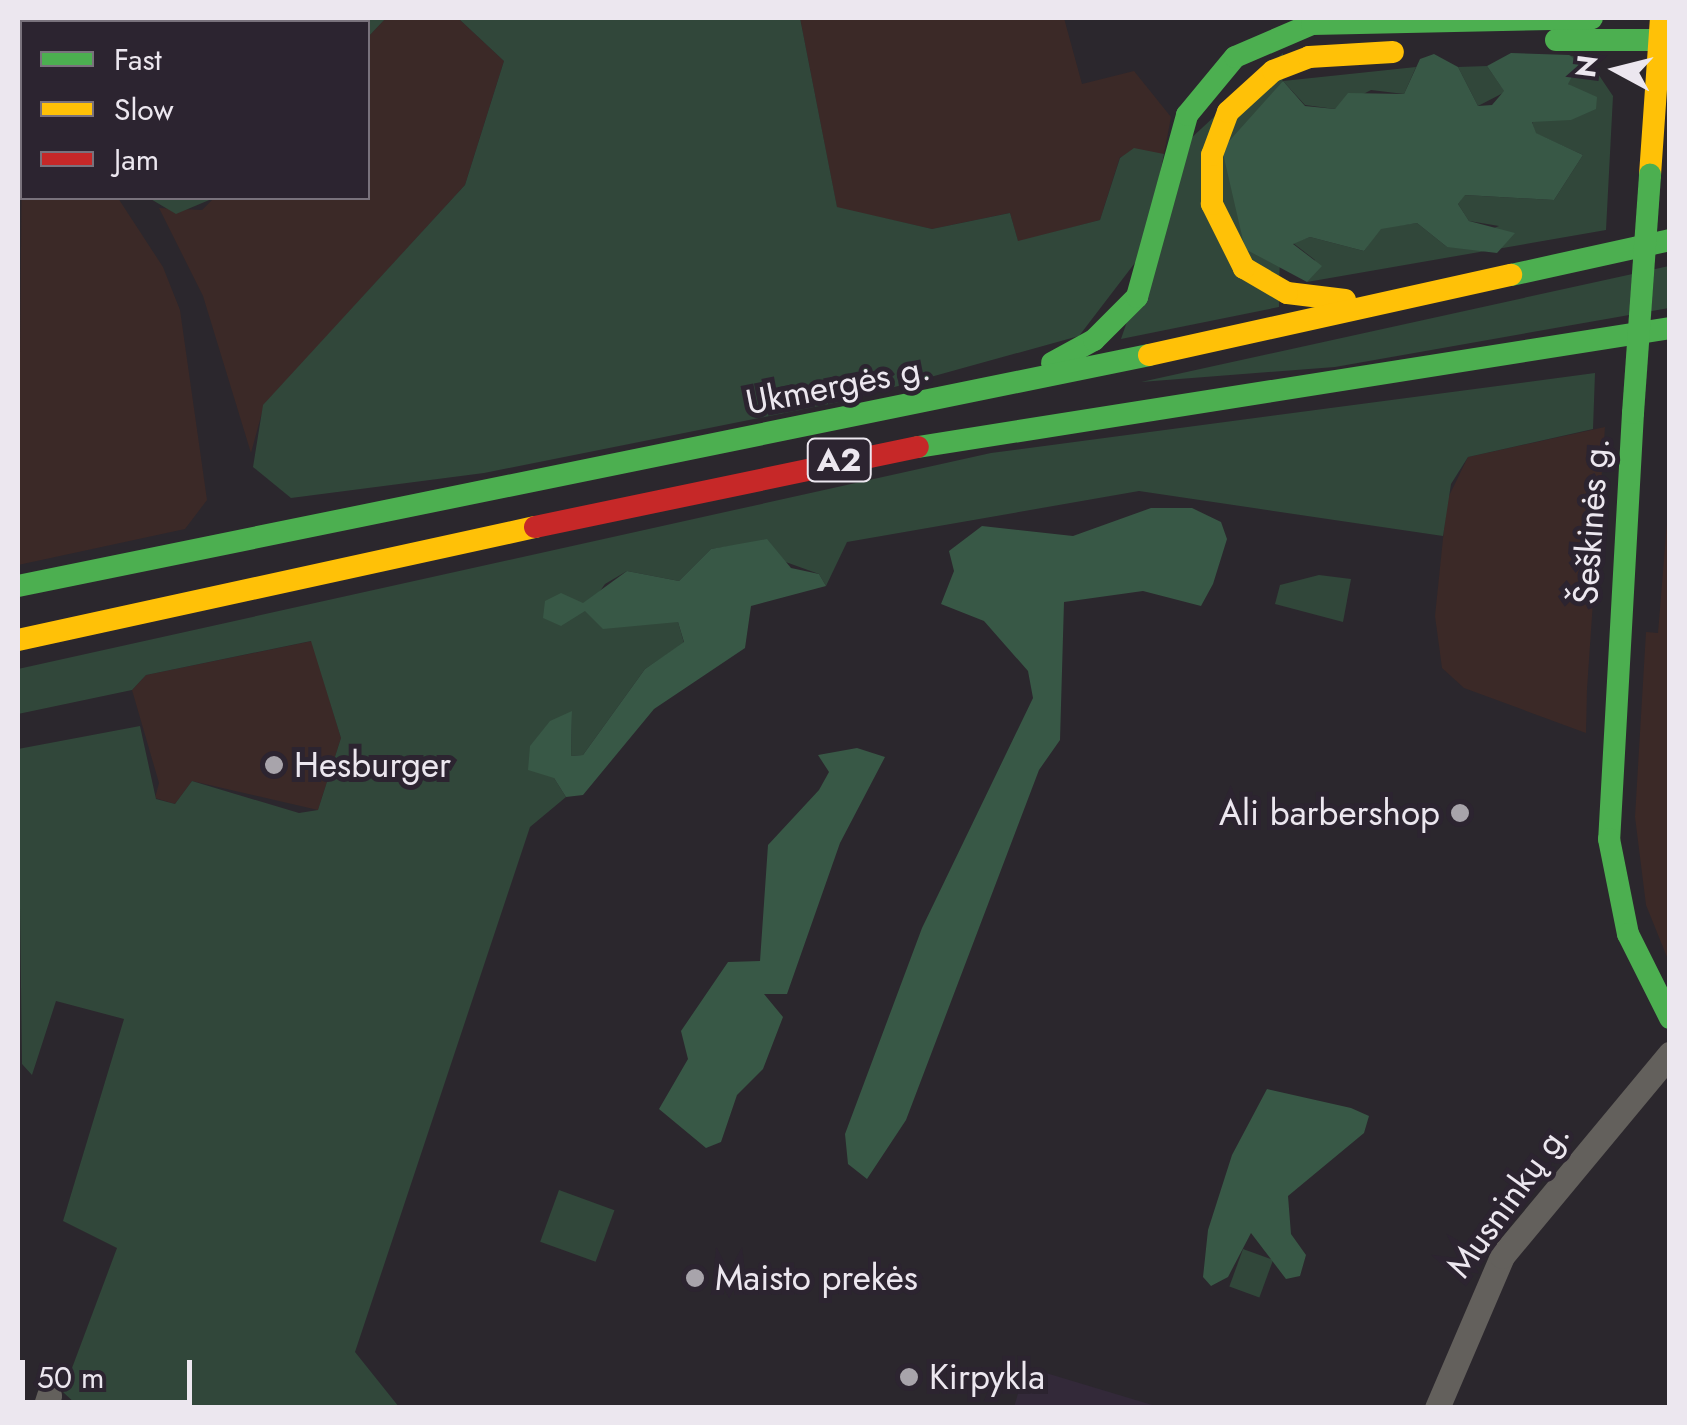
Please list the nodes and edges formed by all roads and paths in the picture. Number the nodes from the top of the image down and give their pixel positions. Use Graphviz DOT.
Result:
graph roads {
  1 [pos="1592,18"];
  2 [pos="1660,28"];
  3 [pos="1670,240"];
  4 [pos="1386,301"];
  5 [pos="1670,328"];
  6 [pos="1002,388"];
  7 [pos="18,586"];
  8 [pos="18,640"];
  9 [pos="1670,1018"];
  10 [pos="1670,1054"];
  11 [pos="1436,1408"];
  1 -- 6 [label="main road"];
  2 -- 4 [label="main road"];
  2 -- 9 [label="main road, Šeškinės g., bridge"];
  3 -- 4 [label="main road, Ukmergės g. / A2"];
  4 -- 6 [label="main road, Ukmergės g. / A2"];
  5 -- 8 [label="main road, A2"];
  6 -- 7 [label="main road, Ukmergės g. / A2"];
  10 -- 11 [label="street, Musninkų g."];
}
